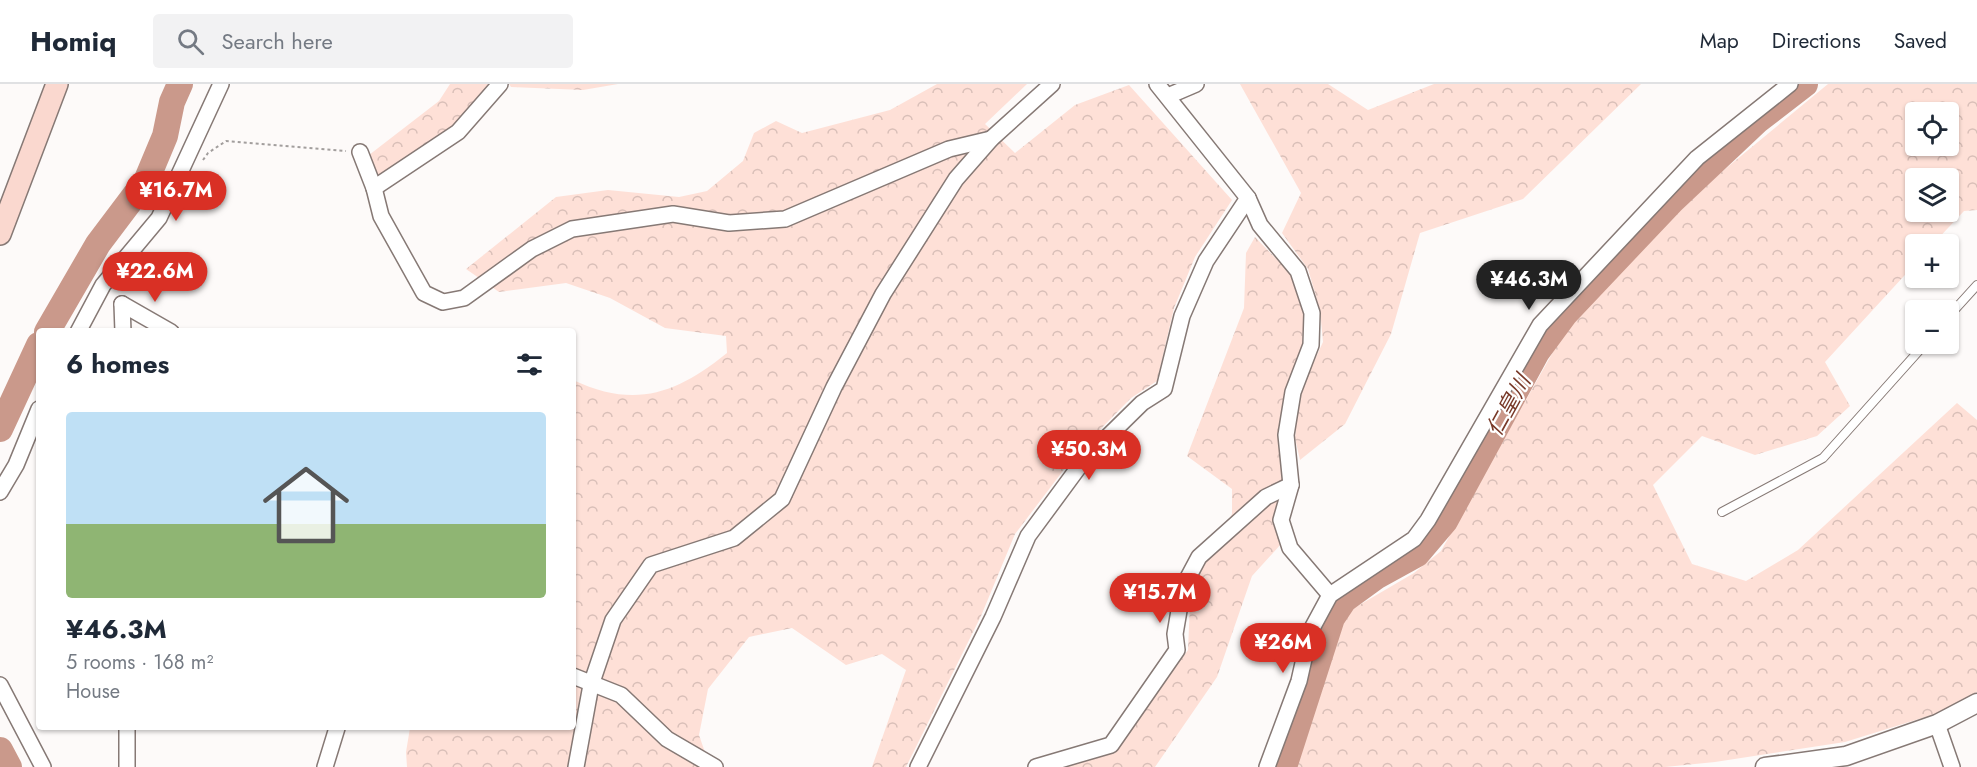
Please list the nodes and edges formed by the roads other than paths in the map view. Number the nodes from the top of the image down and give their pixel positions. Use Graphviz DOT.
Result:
graph roads {
  1 [pos="57,84"];
  2 [pos="221,84"];
  3 [pos="500,84"];
  4 [pos="1052,84"];
  5 [pos="1157,84"];
  6 [pos="1196,84"];
  7 [pos="1790,84"];
  8 [pos="1168,96"];
  9 [pos="991,139"];
  10 [pos="360,152"];
  11 [pos="375,189"];
  12 [pos="1248,198"];
  13 [pos="5,207"];
  14 [pos="0,234"];
  15 [pos="1977,285"];
  16 [pos="1959,305"];
  17 [pos="80,328"];
  18 [pos="123,328"];
  19 [pos="164,328"];
  20 [pos="1916,354"];
  21 [pos="36,416"];
  22 [pos="1291,485"];
  23 [pos="0,492"];
  24 [pos="1722,512"];
  25 [pos="1330,595"];
  26 [pos="576,678"];
  27 [pos="0,685"];
  28 [pos="591,685"];
  29 [pos="1977,703"];
  30 [pos="1937,724"];
  31 [pos="127,730"];
  32 [pos="336,730"];
  33 [pos="43,767"];
  34 [pos="127,767"];
  35 [pos="325,767"];
  36 [pos="576,767"];
  37 [pos="715,767"];
  38 [pos="918,767"];
  39 [pos="1036,767"];
  40 [pos="1267,767"];
  41 [pos="1765,767"];
  42 [pos="1952,767"];
  1 -- 13 [label="main road"];
  2 -- 17 [label="street"];
  3 -- 11 [label="street"];
  4 -- 9 [label="street"];
  5 -- 8 [label="street"];
  6 -- 8 [label="street"];
  7 -- 25 [label="street"];
  8 -- 12 [label="street"];
  9 -- 11 [label="street"];
  9 -- 28 [label="street"];
  10 -- 11 [label="street"];
  12 -- 22 [label="street"];
  12 -- 38 [label="street"];
  13 -- 14 [label="main road"];
  15 -- 16 [label="lane"];
  18 -- 19 [label="street"];
  20 -- 24 [label="lane"];
  21 -- 23 [label="street"];
  22 -- 25 [label="street"];
  22 -- 39 [label="street"];
  25 -- 40 [label="street"];
  26 -- 28 [label="street"];
  27 -- 33 [label="street"];
  28 -- 36 [label="street"];
  28 -- 37 [label="street"];
  29 -- 30 [label="street"];
  30 -- 41 [label="street"];
  30 -- 42 [label="street"];
  31 -- 34 [label="street"];
  32 -- 35 [label="street"];
}
